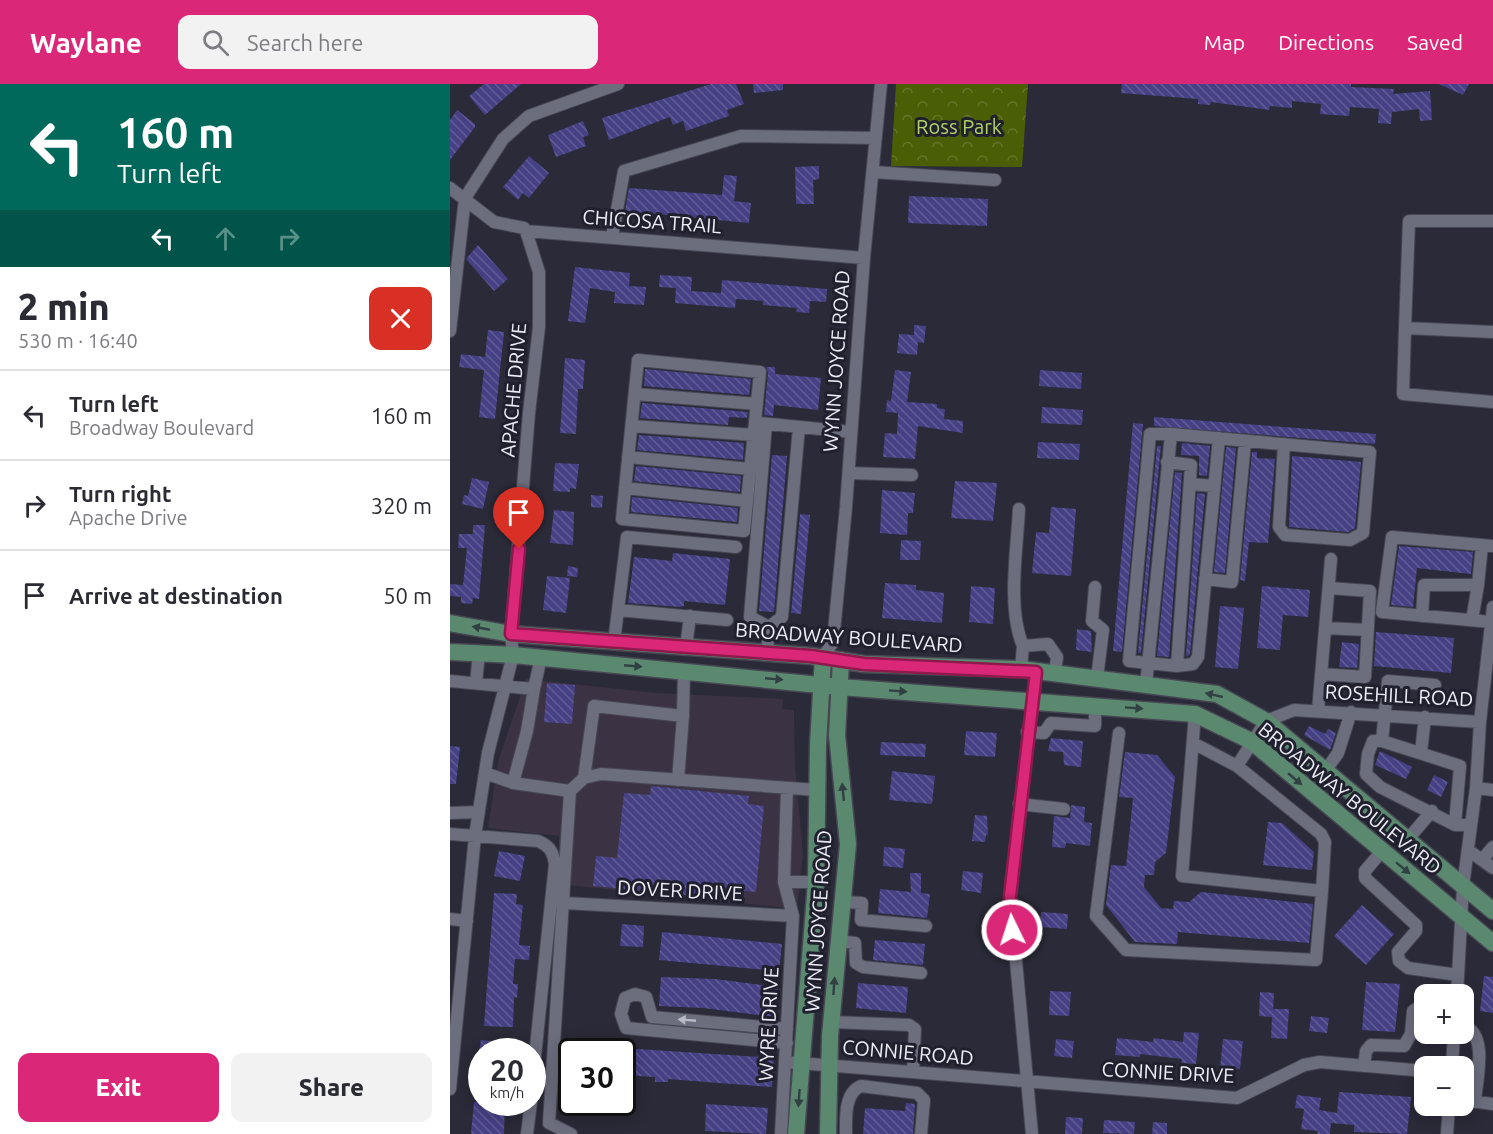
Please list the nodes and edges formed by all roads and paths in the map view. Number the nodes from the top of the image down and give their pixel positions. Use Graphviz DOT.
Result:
graph roads {
  1 [pos="618,84"];
  2 [pos="881,84"];
  3 [pos="876,138"];
  4 [pos="873,172"];
  5 [pos="994,180"];
  6 [pos="450,188"];
  7 [pos="465,198"];
  8 [pos="1493,220"];
  9 [pos="526,231"];
  10 [pos="612,237"];
  11 [pos="864,258"];
  12 [pos="1405,328"];
  13 [pos="450,331"];
  14 [pos="1493,332"];
  15 [pos="635,394"];
  16 [pos="1493,402"];
  17 [pos="757,404"];
  18 [pos="632,426"];
  19 [pos="758,427"];
  20 [pos="799,427"];
  21 [pos="851,432"];
  22 [pos="1171,434"];
  23 [pos="1218,438"];
  24 [pos="1245,441"];
  25 [pos="1284,444"];
  26 [pos="628,457"];
  27 [pos="1167,462"];
  28 [pos="750,469"];
  29 [pos="849,473"];
  30 [pos="912,475"];
  31 [pos="1190,484"];
  32 [pos="1214,486"];
  33 [pos="625,488"];
  34 [pos="747,501"];
  35 [pos="1019,508"];
  36 [pos="1487,546"];
  37 [pos="736,547"];
  38 [pos="1332,559"];
  39 [pos="1205,579"];
  40 [pos="1478,585"];
  41 [pos="1095,587"];
  42 [pos="1329,588"];
  43 [pos="1493,607"];
  44 [pos="618,610"];
  45 [pos="690,616"];
  46 [pos="1422,616"];
  47 [pos="727,620"];
  48 [pos="1472,620"];
  49 [pos="450,622"];
  50 [pos="769,627"];
  51 [pos="1325,628"];
  52 [pos="1368,630"];
  53 [pos="1491,630"];
  54 [pos="511,634"];
  55 [pos="614,642"];
  56 [pos="833,642"];
  57 [pos="1023,646"];
  58 [pos="687,647"];
  59 [pos="450,652"];
  60 [pos="479,653"];
  61 [pos="767,653"];
  62 [pos="513,655"];
  63 [pos="541,657"];
  64 [pos="823,657"];
  65 [pos="842,660"];
  66 [pos="1149,663"];
  67 [pos="1177,666"];
  68 [pos="1029,670"];
  69 [pos="684,671"];
  70 [pos="1055,672"];
  71 [pos="1321,674"];
  72 [pos="1098,678"];
  73 [pos="450,681"];
  74 [pos="820,683"];
  75 [pos="476,684"];
  76 [pos="1435,684"];
  77 [pos="1146,685"];
  78 [pos="505,687"];
  79 [pos="840,687"];
  80 [pos="534,689"];
  81 [pos="1488,694"];
  82 [pos="1031,700"];
  83 [pos="1062,702"];
  84 [pos="1095,705"];
  85 [pos="1318,711"];
  86 [pos="1351,712"];
  87 [pos="1196,714"];
  88 [pos="1385,714"];
  89 [pos="682,716"];
  90 [pos="1425,717"];
  91 [pos="1266,721"];
  92 [pos="1480,722"];
  93 [pos="1060,724"];
  94 [pos="1027,732"];
  95 [pos="1119,734"];
  96 [pos="1251,741"];
  97 [pos="1382,741"];
  98 [pos="1193,743"];
  99 [pos="1421,752"];
  100 [pos="1237,766"];
  101 [pos="1326,770"];
  102 [pos="485,773"];
  103 [pos="584,778"];
  104 [pos="678,780"];
  105 [pos="513,783"];
  106 [pos="1379,786"];
  107 [pos="787,788"];
  108 [pos="1476,788"];
  109 [pos="816,790"];
  110 [pos="1493,790"];
  111 [pos="570,791"];
  112 [pos="1366,802"];
  113 [pos="1019,804"];
  114 [pos="1064,809"];
  115 [pos="1432,811"];
  116 [pos="478,812"];
  117 [pos="450,813"];
  118 [pos="1455,825"];
  119 [pos="1471,825"];
  120 [pos="450,834"];
  121 [pos="475,836"];
  122 [pos="1408,839"];
  123 [pos="1493,847"];
  124 [pos="1468,850"];
  125 [pos="1382,851"];
  126 [pos="1482,860"];
  127 [pos="1493,868"];
  128 [pos="784,882"];
  129 [pos="816,882"];
  130 [pos="1463,886"];
  131 [pos="1322,891"];
  132 [pos="843,895"];
  133 [pos="565,903"];
  134 [pos="1493,911"];
  135 [pos="794,915"];
  136 [pos="1462,916"];
  137 [pos="450,919"];
  138 [pos="467,921"];
  139 [pos="926,926"];
  140 [pos="838,941"];
  141 [pos="1493,943"];
  142 [pos="921,973"];
  143 [pos="1458,975"];
  144 [pos="1458,984"];
  145 [pos="454,1007"];
  146 [pos="1414,1010"];
  147 [pos="831,1022"];
  148 [pos="651,1024"];
  149 [pos="713,1029"];
  150 [pos="788,1029"];
  151 [pos="1474,1034"];
  152 [pos="537,1038"];
  153 [pos="787,1042"];
  154 [pos="794,1062"];
  155 [pos="830,1065"];
  156 [pos="1364,1066"];
  157 [pos="1414,1070"];
  158 [pos="895,1071"];
  159 [pos="1474,1071"];
  160 [pos="913,1072"];
  161 [pos="1027,1082"];
  162 [pos="450,1087"];
  163 [pos="892,1090"];
  164 [pos="1474,1102"];
  165 [pos="1493,1104"];
  166 [pos="529,1116"];
  167 [pos="1448,1116"];
  168 [pos="828,1128"];
  169 [pos="846,1129"];
  170 [pos="527,1134"];
  171 [pos="571,1134"];
  172 [pos="781,1134"];
  173 [pos="796,1134"];
  174 [pos="921,1134"];
  175 [pos="1032,1134"];
  176 [pos="1447,1134"];
  1 -- 7 [label="street"];
  2 -- 3 [label="street, WYNN JOYCE ROAD"];
  3 -- 4 [label="street, WYNN JOYCE ROAD"];
  3 -- 10 [label="street"];
  4 -- 5 [label="street"];
  4 -- 11 [label="street, WYNN JOYCE ROAD"];
  6 -- 7 [label="street, CHICOSA TRAIL"];
  7 -- 9 [label="street, CHICOSA TRAIL"];
  7 -- 13 [label="street"];
  8 -- 12 [label="street"];
  9 -- 10 [label="street, CHICOSA TRAIL"];
  9 -- 54 [label="street, APACHE DRIVE"];
  10 -- 11 [label="street, CHICOSA TRAIL"];
  11 -- 21 [label="street, WYNN JOYCE ROAD"];
  12 -- 14 [label="street"];
  12 -- 16 [label="street"];
  15 -- 17 [label="street"];
  15 -- 17 [label="street"];
  15 -- 18 [label="street"];
  17 -- 19 [label="street"];
  18 -- 19 [label="street"];
  18 -- 26 [label="street"];
  19 -- 20 [label="street"];
  19 -- 28 [label="street"];
  19 -- 50 [label="street"];
  20 -- 21 [label="street"];
  20 -- 50 [label="street"];
  21 -- 29 [label="street, WYNN JOYCE ROAD"];
  22 -- 23 [label="street"];
  22 -- 27 [label="street"];
  22 -- 66 [label="street"];
  23 -- 24 [label="street"];
  23 -- 32 [label="street"];
  24 -- 25 [label="street"];
  24 -- 39 [label="street"];
  25 -- 25 [label="street"];
  26 -- 28 [label="street"];
  26 -- 33 [label="street"];
  27 -- 31 [label="street"];
  27 -- 66 [label="street"];
  28 -- 34 [label="street"];
  29 -- 30 [label="street"];
  29 -- 56 [label="street, WYNN JOYCE ROAD"];
  31 -- 32 [label="street"];
  31 -- 67 [label="street"];
  32 -- 39 [label="street"];
  33 -- 34 [label="street"];
  33 -- 34 [label="street"];
  35 -- 57 [label="street"];
  36 -- 40 [label="street"];
  36 -- 46 [label="street"];
  37 -- 44 [label="street"];
  38 -- 42 [label="street"];
  39 -- 67 [label="street"];
  40 -- 46 [label="street"];
  40 -- 48 [label="street"];
  41 -- 72 [label="street"];
  42 -- 51 [label="street"];
  42 -- 52 [label="street"];
  43 -- 53 [label="street, ROSEHILL ROAD"];
  44 -- 45 [label="street"];
  44 -- 55 [label="street"];
  45 -- 47 [label="street"];
  45 -- 58 [label="street"];
  46 -- 48 [label="street"];
  48 -- 53 [label="street"];
  54 -- 49 [label="main road, BROADWAY BOULEVARD, one-way"];
  50 -- 61 [label="street"];
  51 -- 52 [label="street"];
  51 -- 71 [label="street"];
  52 -- 71 [label="street"];
  53 -- 81 [label="street, ROSEHILL ROAD"];
  54 -- 55 [label="main road, BROADWAY BOULEVARD"];
  54 -- 62 [label="street, APACHE DRIVE"];
  55 -- 58 [label="main road, BROADWAY BOULEVARD"];
  56 -- 64 [label="street, WYNN JOYCE ROAD"];
  56 -- 65 [label="street"];
  57 -- 68 [label="street"];
  57 -- 70 [label="street"];
  58 -- 61 [label="main road, BROADWAY BOULEVARD"];
  58 -- 69 [label="main road"];
  59 -- 60 [label="main road, BROADWAY BOULEVARD"];
  60 -- 62 [label="main road, BROADWAY BOULEVARD"];
  60 -- 75 [label="street"];
  61 -- 64 [label="main road, BROADWAY BOULEVARD"];
  62 -- 63 [label="main road, BROADWAY BOULEVARD"];
  62 -- 78 [label="street, APACHE DRIVE"];
  63 -- 69 [label="main road, BROADWAY BOULEVARD, one-way"];
  63 -- 80 [label="street"];
  64 -- 65 [label="main road, BROADWAY BOULEVARD"];
  64 -- 74 [label="main road, WYNN JOYCE ROAD"];
  65 -- 68 [label="main road, BROADWAY BOULEVARD"];
  65 -- 79 [label="main road, WYNN JOYCE ROAD"];
  66 -- 67 [label="street"];
  66 -- 77 [label="street"];
  68 -- 70 [label="main road, BROADWAY BOULEVARD"];
  68 -- 82 [label="street"];
  69 -- 74 [label="main road, BROADWAY BOULEVARD, one-way"];
  69 -- 89 [label="street"];
  70 -- 72 [label="main road, BROADWAY BOULEVARD"];
  71 -- 85 [label="street"];
  72 -- 77 [label="main road, BROADWAY BOULEVARD"];
  73 -- 75 [label="street"];
  74 -- 79 [label="main road, BROADWAY BOULEVARD"];
  74 -- 109 [label="main road, WYNN JOYCE ROAD"];
  75 -- 78 [label="street"];
  76 -- 88 [label="street"];
  91 -- 77 [label="main road, BROADWAY BOULEVARD, one-way"];
  78 -- 80 [label="street"];
  78 -- 102 [label="street, APACHE DRIVE"];
  79 -- 82 [label="main road, BROADWAY BOULEVARD, one-way"];
  132 -- 79 [label="main road, WYNN JOYCE ROAD, one-way"];
  80 -- 105 [label="street"];
  81 -- 92 [label="street, ROSEHILL ROAD"];
  82 -- 83 [label="main road, BROADWAY BOULEVARD"];
  82 -- 94 [label="street"];
  83 -- 84 [label="main road, BROADWAY BOULEVARD"];
  83 -- 93 [label="street"];
  84 -- 87 [label="main road, BROADWAY BOULEVARD, one-way"];
  84 -- 93 [label="street"];
  85 -- 86 [label="street, ROSEHILL ROAD"];
  85 -- 91 [label="street, ROSEHILL ROAD"];
  86 -- 88 [label="street, ROSEHILL ROAD"];
  86 -- 101 [label="street"];
  87 -- 96 [label="main road, BROADWAY BOULEVARD"];
  87 -- 98 [label="street"];
  88 -- 90 [label="street, ROSEHILL ROAD"];
  88 -- 97 [label="street"];
  89 -- 103 [label="street"];
  89 -- 104 [label="street"];
  90 -- 92 [label="street, ROSEHILL ROAD"];
  90 -- 99 [label="street"];
  91 -- 96 [label="street"];
  91 -- 101 [label="main road, BROADWAY BOULEVARD"];
  92 -- 108 [label="street"];
  93 -- 94 [label="street"];
  94 -- 113 [label="street"];
  95 -- 131 [label="street"];
  96 -- 100 [label="street"];
  96 -- 125 [label="main road, BROADWAY BOULEVARD, one-way"];
  97 -- 99 [label="street"];
  97 -- 106 [label="street"];
  98 -- 100 [label="street"];
  98 -- 131 [label="street"];
  99 -- 118 [label="street"];
  100 -- 131 [label="street"];
  101 -- 112 [label="main road, BROADWAY BOULEVARD"];
  102 -- 105 [label="street"];
  102 -- 116 [label="street, APACHE DRIVE"];
  103 -- 104 [label="street"];
  103 -- 111 [label="street"];
  104 -- 107 [label="street"];
  105 -- 111 [label="street"];
  106 -- 112 [label="street"];
  106 -- 115 [label="street"];
  107 -- 109 [label="street"];
  107 -- 128 [label="street, WYRE DRIVE"];
  108 -- 110 [label="street"];
  108 -- 119 [label="street"];
  109 -- 129 [label="main road, WYNN JOYCE ROAD"];
  111 -- 133 [label="street"];
  112 -- 122 [label="main road, BROADWAY BOULEVARD"];
  113 -- 114 [label="street"];
  113 -- 161 [label="street"];
  115 -- 118 [label="street"];
  115 -- 122 [label="street"];
  116 -- 117 [label="street"];
  116 -- 121 [label="street, APACHE DRIVE"];
  118 -- 119 [label="street"];
  119 -- 124 [label="street"];
  120 -- 121 [label="street"];
  121 -- 138 [label="street, APACHE DRIVE"];
  121 -- 152 [label="street"];
  122 -- 130 [label="main road, BROADWAY BOULEVARD"];
  123 -- 126 [label="street"];
  124 -- 126 [label="street"];
  124 -- 130 [label="street"];
  125 -- 136 [label="main road, BROADWAY BOULEVARD, one-way"];
  125 -- 143 [label="street"];
  126 -- 127 [label="street"];
  128 -- 129 [label="street"];
  128 -- 135 [label="street, WYRE DRIVE"];
  129 -- 132 [label="main road"];
  129 -- 154 [label="main road, WYNN JOYCE ROAD"];
  130 -- 134 [label="main road, BROADWAY BOULEVARD"];
  130 -- 136 [label="street"];
  132 -- 139 [label="street"];
  132 -- 140 [label="main road, WYNN JOYCE ROAD"];
  133 -- 135 [label="street, DOVER DRIVE"];
  133 -- 171 [label="street"];
  135 -- 150 [label="street, WYRE DRIVE"];
  136 -- 141 [label="main road, BROADWAY BOULEVARD"];
  136 -- 143 [label="street"];
  137 -- 138 [label="street"];
  138 -- 145 [label="street, APACHE DRIVE"];
  140 -- 142 [label="street"];
  147 -- 140 [label="main road, WYNN JOYCE ROAD, one-way"];
  143 -- 144 [label="street"];
  145 -- 162 [label="street, APACHE DRIVE"];
  146 -- 156 [label="street"];
  147 -- 155 [label="main road, WYNN JOYCE ROAD"];
  147 -- 160 [label="street"];
  148 -- 149 [label="street"];
  149 -- 150 [label="street"];
  149 -- 153 [label="street"];
  150 -- 153 [label="street, WYRE DRIVE"];
  151 -- 159 [label="street"];
  153 -- 154 [label="street, WYRE DRIVE"];
  154 -- 155 [label="street, CONNIE ROAD"];
  154 -- 172 [label="street, WYRE DRIVE"];
  154 -- 173 [label="main road, WYNN JOYCE ROAD, one-way"];
  155 -- 158 [label="street, CONNIE ROAD"];
  155 -- 168 [label="main road, WYNN JOYCE ROAD"];
  156 -- 157 [label="street, CONNIE DRIVE"];
  156 -- 161 [label="street, CONNIE DRIVE"];
  158 -- 160 [label="street, CONNIE ROAD"];
  158 -- 163 [label="street"];
  160 -- 161 [label="street, CONNIE ROAD"];
  161 -- 175 [label="street"];
  163 -- 169 [label="street"];
  163 -- 174 [label="street"];
  164 -- 165 [label="street"];
  166 -- 170 [label="street"];
  167 -- 176 [label="street"];
  168 -- 169 [label="street"];
}
